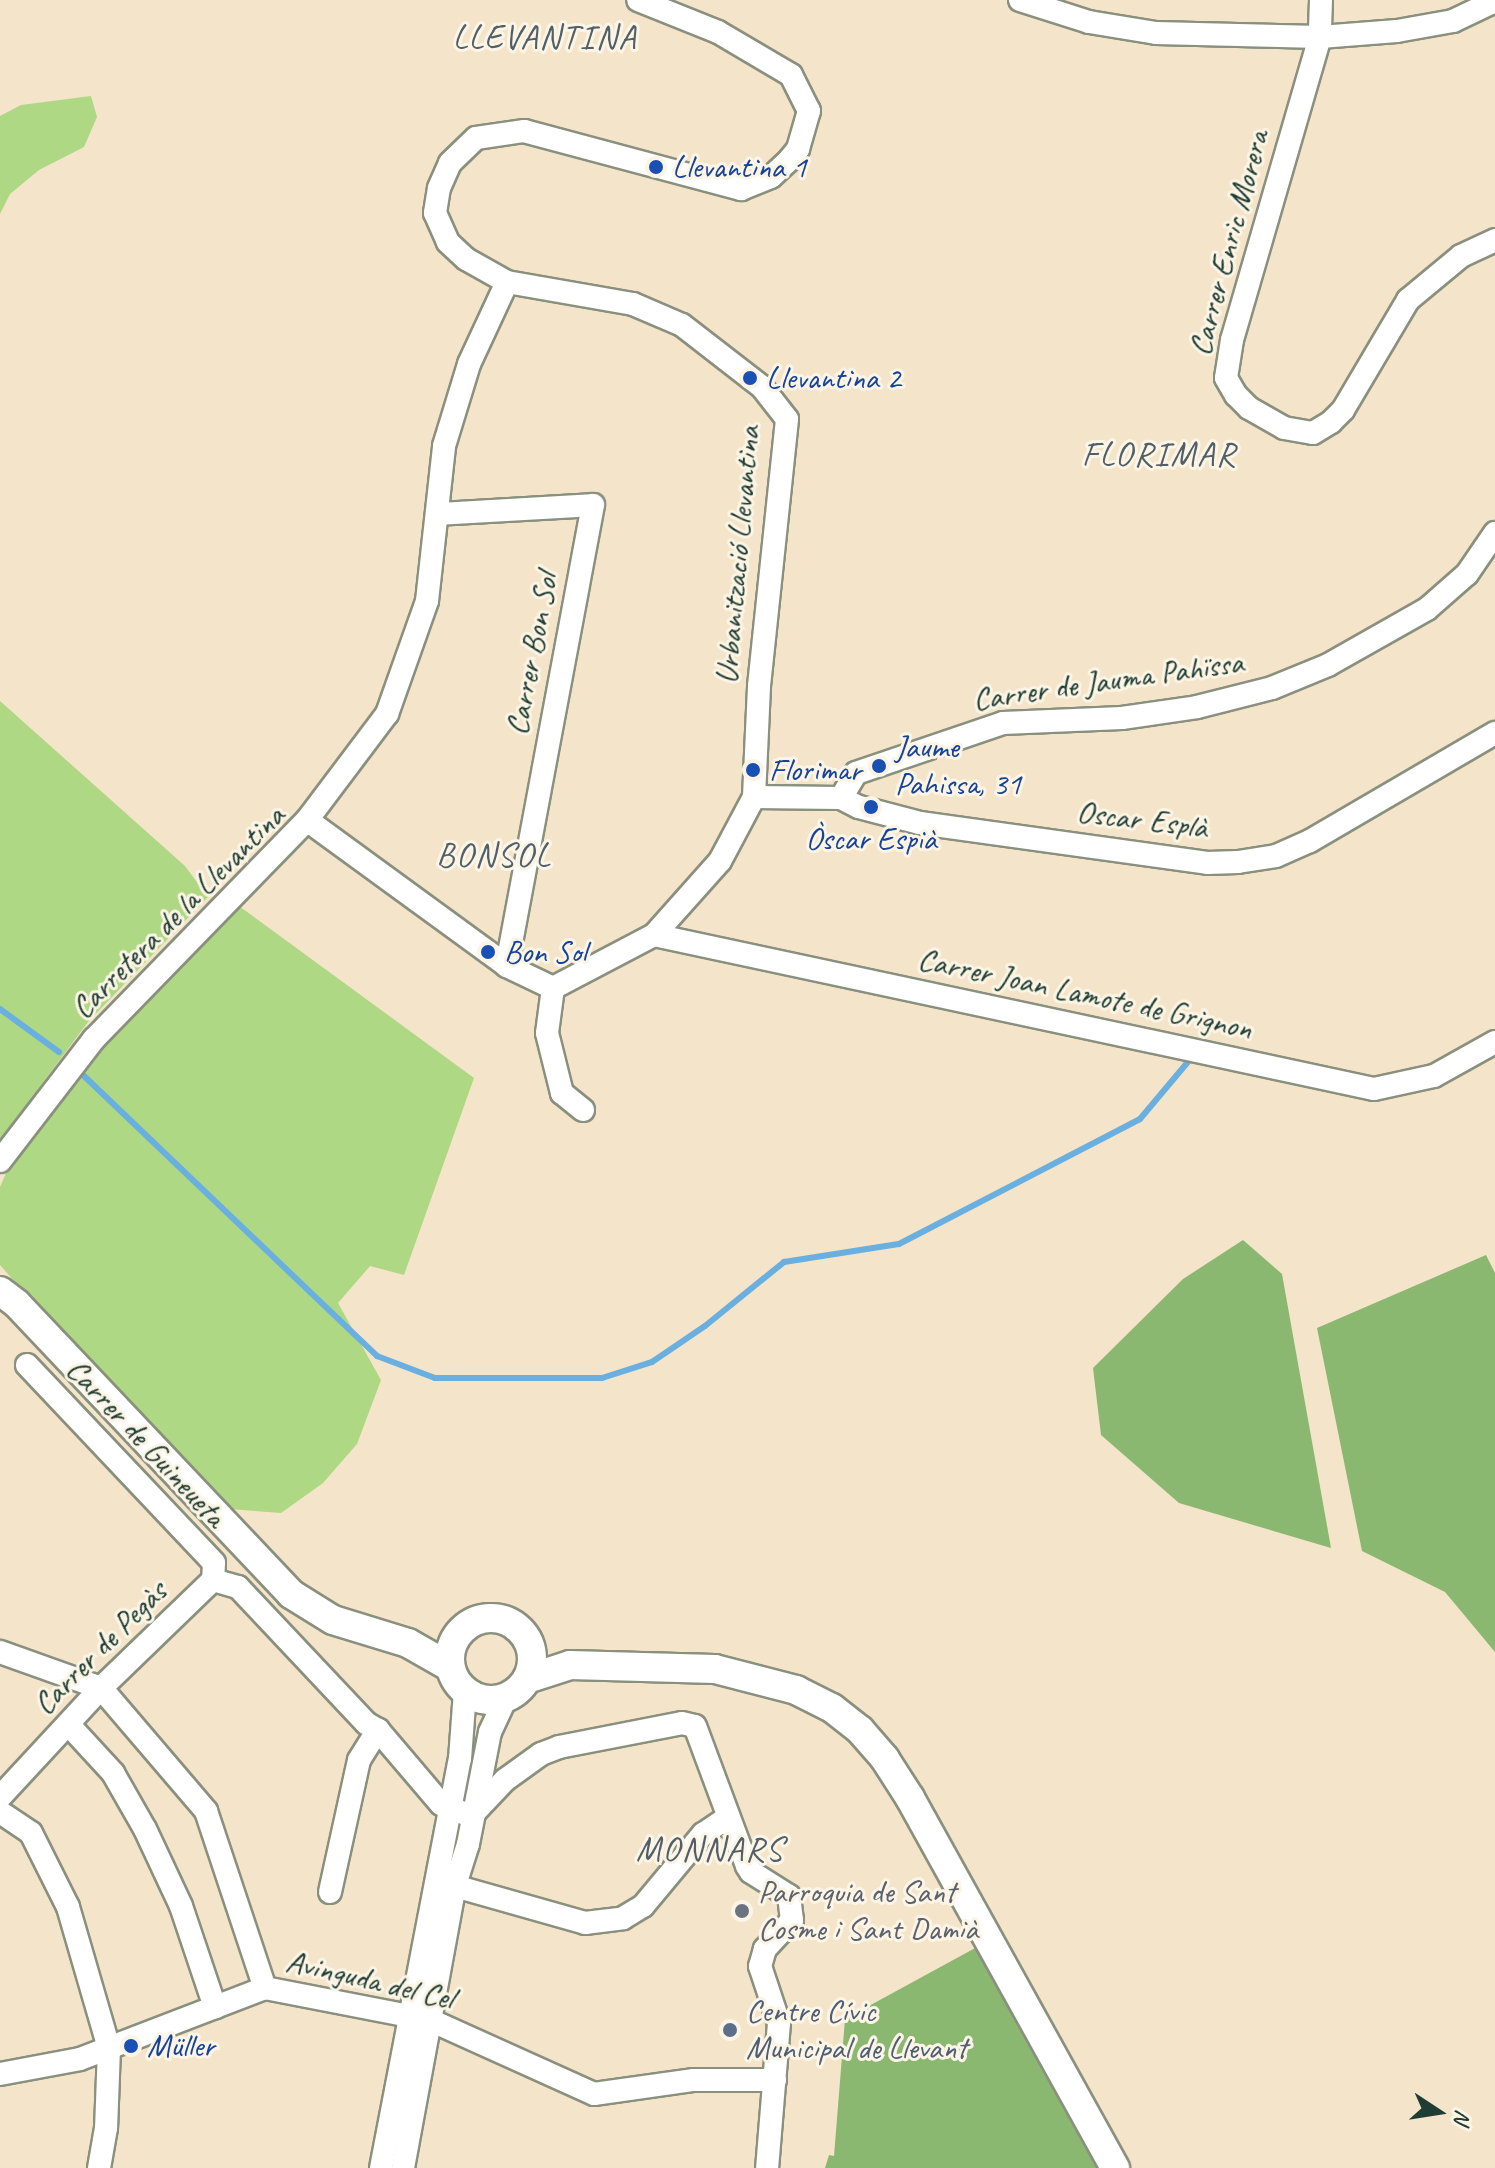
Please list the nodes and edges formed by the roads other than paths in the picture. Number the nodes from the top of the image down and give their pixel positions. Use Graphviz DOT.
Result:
graph roads {
  1 [pos="638,0"];
  2 [pos="1020,0"];
  3 [pos="1321,0"];
  4 [pos="1495,1"];
  5 [pos="1320,37"];
  6 [pos="1495,240"];
  7 [pos="507,282"];
  8 [pos="438,514"];
  9 [pos="1495,533"];
  10 [pos="1495,733"];
  11 [pos="754,797"];
  12 [pos="841,798"];
  13 [pos="307,820"];
  14 [pos="654,935"];
  15 [pos="507,966"];
  16 [pos="553,988"];
  17 [pos="1495,1042"];
  18 [pos="583,1110"];
  19 [pos="0,1161"];
  20 [pos="0,1291"];
  21 [pos="27,1365"];
  22 [pos="213,1580"];
  23 [pos="461,1630"];
  24 [pos="528,1639"];
  25 [pos="408,1643"];
  26 [pos="0,1652"];
  27 [pos="570,1665"];
  28 [pos="458,1679"];
  29 [pos="101,1688"];
  30 [pos="517,1688"];
  31 [pos="68,1724"];
  32 [pos="378,1730"];
  33 [pos="0,1797"];
  34 [pos="449,1809"];
  35 [pos="0,1812"];
  36 [pos="471,1816"];
  37 [pos="727,1818"];
  38 [pos="445,1883"];
  39 [pos="330,1892"];
  40 [pos="265,1988"];
  41 [pos="215,2007"];
  42 [pos="420,2018"];
  43 [pos="109,2048"];
  44 [pos="0,2074"];
  45 [pos="775,2080"];
  46 [pos="99,2168"];
  47 [pos="381,2168"];
  48 [pos="403,2168"];
  49 [pos="767,2168"];
  50 [pos="1115,2168"];
  1 -- 7 [label="street, Urbanització Llevantina"];
  2 -- 5 [label="street"];
  3 -- 5 [label="street, Carrer Enric Morera"];
  4 -- 5 [label="street"];
  5 -- 6 [label="street, Carrer Enric Morera"];
  7 -- 8 [label="street"];
  7 -- 11 [label="street, Urbanització Llevantina"];
  8 -- 13 [label="street"];
  8 -- 15 [label="street, Carrer Bon Sol"];
  9 -- 12 [label="street, Carrer de Jauma Pahïssa"];
  10 -- 12 [label="street, Oscar Esplà"];
  11 -- 12 [label="street, Oscar Esplà"];
  11 -- 14 [label="street"];
  13 -- 15 [label="street, Carretera de la Llevantina"];
  13 -- 19 [label="street, Carretera de la Llevantina"];
  14 -- 16 [label="street"];
  14 -- 17 [label="street, Carrer Joan Lamote de Grignon"];
  15 -- 16 [label="street, Carretera de la Llevantina"];
  16 -- 18 [label="street"];
  20 -- 25 [label="street"];
  21 -- 22 [label="street, Carrer de Guineueta"];
  22 -- 29 [label="street, Carrer de Pegàs"];
  22 -- 32 [label="street, Carrer de Guineueta"];
  23 -- 24 [label="street"];
  23 -- 25 [label="street"];
  23 -- 28 [label="street"];
  24 -- 27 [label="street"];
  24 -- 30 [label="street"];
  25 -- 28 [label="street"];
  26 -- 29 [label="street"];
  27 -- 30 [label="street"];
  27 -- 50 [label="street"];
  28 -- 30 [label="street"];
  28 -- 34 [label="street"];
  29 -- 31 [label="street, Carrer de Pegàs"];
  29 -- 40 [label="street"];
  30 -- 36 [label="street"];
  31 -- 33 [label="street, Carrer de Pegàs"];
  31 -- 41 [label="street"];
  32 -- 34 [label="street, Carrer de Guineueta"];
  32 -- 39 [label="street"];
  34 -- 36 [label="street"];
  34 -- 38 [label="street"];
  35 -- 43 [label="street"];
  36 -- 37 [label="street"];
  36 -- 38 [label="street"];
  37 -- 38 [label="street"];
  37 -- 45 [label="street"];
  38 -- 42 [label="street"];
  40 -- 41 [label="street, Avinguda del Cel"];
  40 -- 42 [label="street, Avinguda del Cel"];
  41 -- 43 [label="street, Avinguda del Cel"];
  42 -- 45 [label="street, Avinguda del Cel"];
  42 -- 47 [label="street"];
  42 -- 48 [label="street"];
  43 -- 44 [label="street, Avinguda del Cel"];
  43 -- 46 [label="street"];
  45 -- 49 [label="street"];
}
